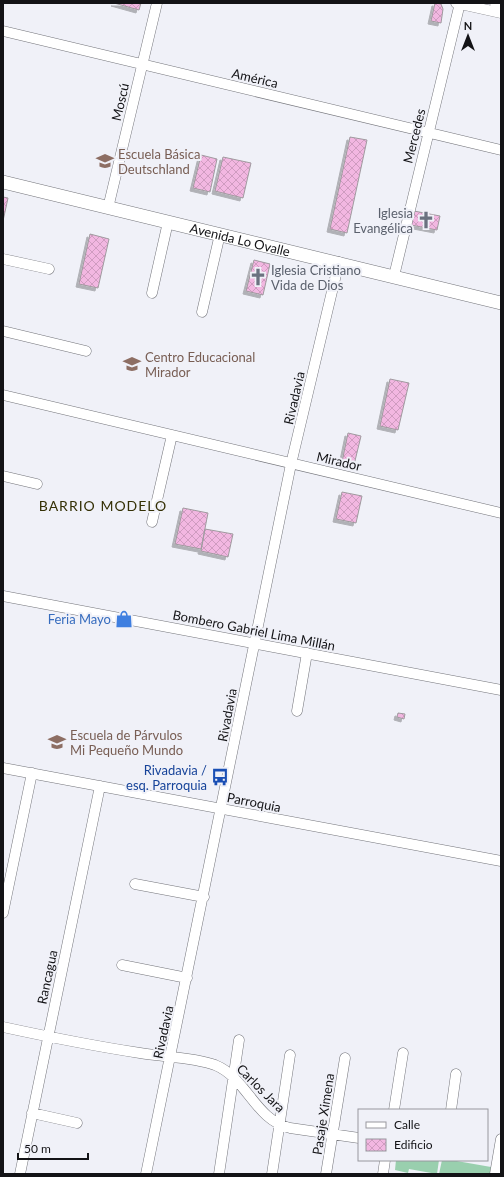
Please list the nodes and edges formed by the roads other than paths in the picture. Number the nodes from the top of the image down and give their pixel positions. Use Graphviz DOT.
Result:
graph roads {
  1 [pos="157,3"];
  2 [pos="459,3"];
  3 [pos="495,3"];
  4 [pos="501,4"];
  5 [pos="501,13"];
  6 [pos="3,32"];
  7 [pos="142,65"];
  8 [pos="429,133"];
  9 [pos="501,150"];
  10 [pos="3,182"];
  11 [pos="108,208"];
  12 [pos="168,222"];
  13 [pos="220,234"];
  14 [pos="3,258"];
  15 [pos="339,262"];
  16 [pos="49,268"];
  17 [pos="394,276"];
  18 [pos="152,293"];
  19 [pos="501,303"];
  20 [pos="202,312"];
  21 [pos="3,331"];
  22 [pos="86,352"];
  23 [pos="3,395"];
  24 [pos="172,435"];
  25 [pos="292,464"];
  26 [pos="3,476"];
  27 [pos="37,484"];
  28 [pos="501,513"];
  29 [pos="152,522"];
  30 [pos="3,596"];
  31 [pos="254,643"];
  32 [pos="307,653"];
  33 [pos="501,690"];
  34 [pos="297,711"];
  35 [pos="3,768"];
  36 [pos="32,773"];
  37 [pos="100,786"];
  38 [pos="222,809"];
  39 [pos="501,861"];
  40 [pos="135,884"];
  41 [pos="204,897"];
  42 [pos="3,913"];
  43 [pos="122,965"];
  44 [pos="187,978"];
  45 [pos="3,1027"];
  46 [pos="48,1036"];
  47 [pos="239,1040"];
  48 [pos="403,1053"];
  49 [pos="290,1055"];
  50 [pos="170,1058"];
  51 [pos="345,1058"];
  52 [pos="456,1074"];
  53 [pos="233,1077"];
  54 [pos="394,1109"];
  55 [pos="451,1109"];
  56 [pos="32,1113"];
  57 [pos="77,1122"];
  58 [pos="279,1125"];
  59 [pos="332,1134"];
  60 [pos="358,1138"];
  61 [pos="501,1139"];
  62 [pos="488,1158"];
  63 [pos="499,1160"];
  64 [pos="385,1161"];
  65 [pos="20,1174"];
  66 [pos="146,1174"];
  67 [pos="219,1174"];
  68 [pos="272,1174"];
  69 [pos="326,1174"];
  70 [pos="383,1174"];
  71 [pos="495,1174"];
  1 -- 7 [label="street, Moscú"];
  2 -- 5 [label="street"];
  2 -- 8 [label="street, Mercedes"];
  3 -- 4 [label="street"];
  6 -- 7 [label="street, América"];
  7 -- 8 [label="street, América"];
  7 -- 11 [label="street, Moscú"];
  8 -- 9 [label="street, América"];
  8 -- 17 [label="street, Mercedes"];
  10 -- 11 [label="main road, Avenida Lo Ovalle"];
  11 -- 12 [label="main road, Avenida Lo Ovalle"];
  12 -- 13 [label="main road, Avenida Lo Ovalle"];
  12 -- 18 [label="street"];
  13 -- 15 [label="main road, Avenida Lo Ovalle"];
  13 -- 20 [label="street"];
  14 -- 16 [label="street"];
  15 -- 17 [label="main road, Avenida Lo Ovalle"];
  15 -- 25 [label="street, Rivadavia"];
  17 -- 19 [label="main road, Avenida Lo Ovalle"];
  21 -- 22 [label="street"];
  23 -- 24 [label="street, Mirador"];
  24 -- 25 [label="street, Mirador"];
  24 -- 29 [label="street"];
  25 -- 28 [label="street, Mirador"];
  25 -- 31 [label="street, Rivadavia"];
  26 -- 27 [label="street"];
  30 -- 31 [label="street, Bombero Gabriel Lima Millán"];
  31 -- 32 [label="street, Bombero Gabriel Lima Millán"];
  31 -- 38 [label="street, Rivadavia"];
  32 -- 33 [label="street, Bombero Gabriel Lima Millán"];
  32 -- 34 [label="street"];
  35 -- 36 [label="street, Parroquia"];
  36 -- 37 [label="street, Parroquia"];
  36 -- 42 [label="street"];
  37 -- 38 [label="street, Parroquia"];
  37 -- 46 [label="street, Rancagua"];
  38 -- 39 [label="street, Parroquia"];
  38 -- 41 [label="street, Rivadavia"];
  40 -- 41 [label="street"];
  41 -- 44 [label="street, Rivadavia"];
  43 -- 44 [label="street"];
  44 -- 50 [label="street, Rivadavia"];
  45 -- 46 [label="street, Carlos Jara"];
  46 -- 50 [label="street, Carlos Jara"];
  46 -- 56 [label="street, Rancagua"];
  47 -- 53 [label="street"];
  48 -- 54 [label="street"];
  49 -- 58 [label="street"];
  50 -- 53 [label="street, Carlos Jara"];
  50 -- 66 [label="street, Rivadavia"];
  51 -- 59 [label="street, Pasaje Ximena"];
  52 -- 55 [label="street"];
  53 -- 58 [label="street, Carlos Jara"];
  53 -- 67 [label="street"];
  56 -- 57 [label="street"];
  56 -- 65 [label="street, Rancagua"];
  58 -- 59 [label="street, Carlos Jara"];
  58 -- 68 [label="street"];
  59 -- 60 [label="street, Carlos Jara"];
  59 -- 69 [label="street, Pasaje Ximena"];
  61 -- 63 [label="street"];
  62 -- 63 [label="street"];
  63 -- 71 [label="street"];
  64 -- 70 [label="street"];
}
